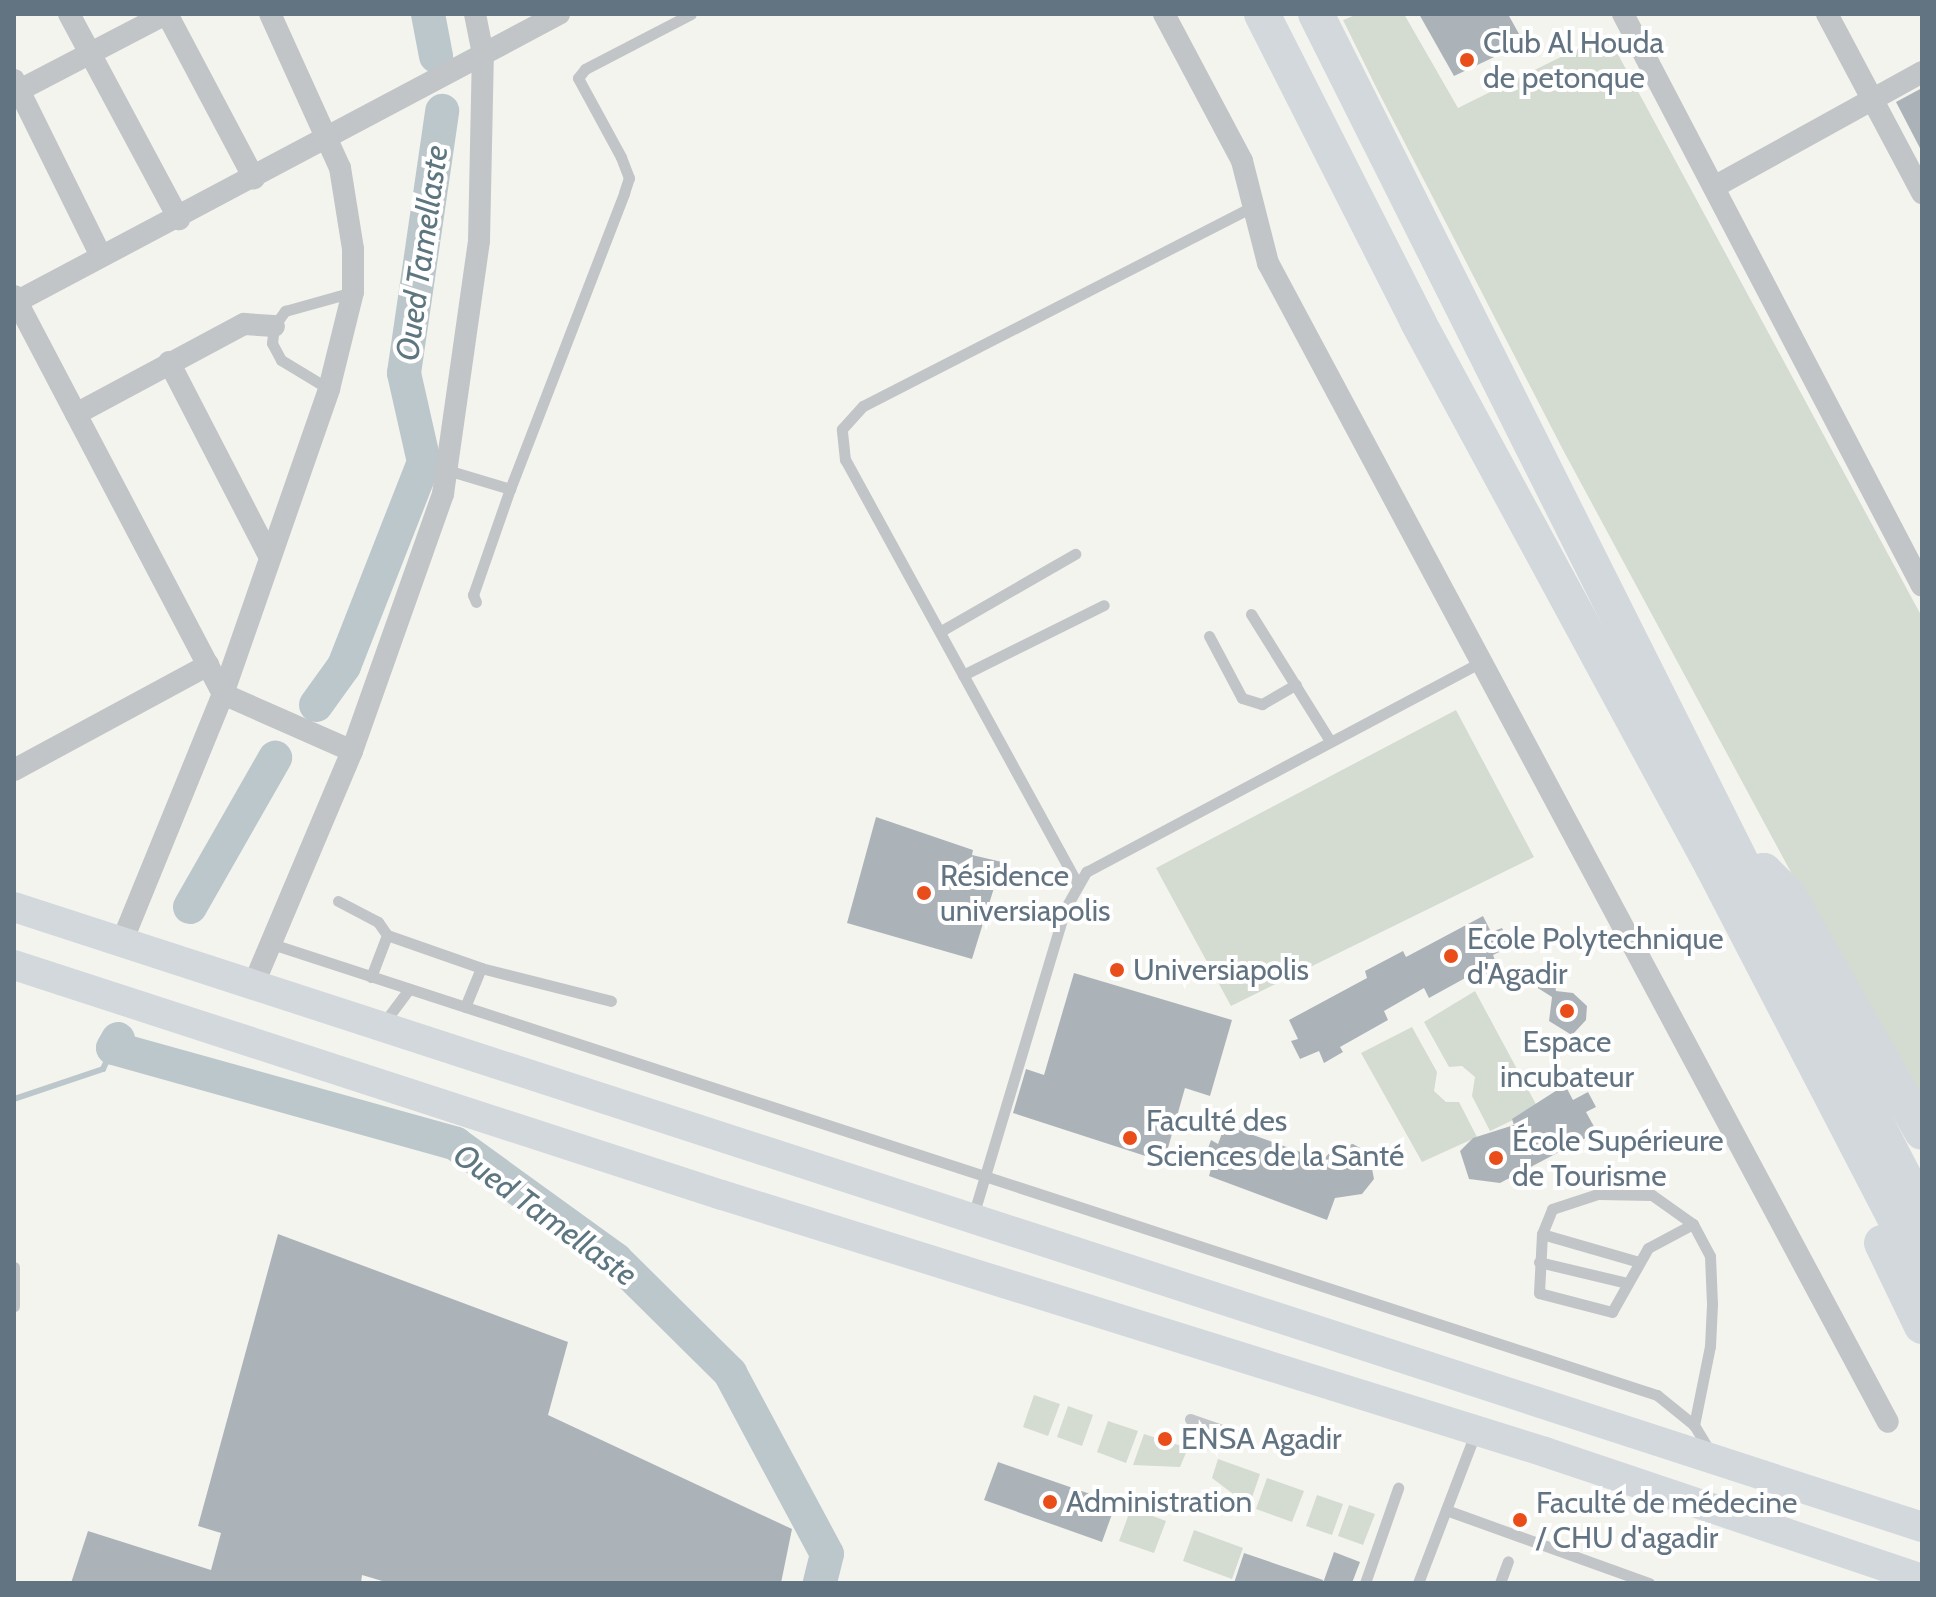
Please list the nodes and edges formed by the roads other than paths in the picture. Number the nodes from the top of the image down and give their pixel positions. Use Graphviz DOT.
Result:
graph roads {
  1 [pos="69,14"];
  2 [pos="167,14"];
  3 [pos="270,14"];
  4 [pos="475,14"];
  5 [pos="559,14"];
  6 [pos="691,14"];
  7 [pos="1164,14"];
  8 [pos="1262,14"];
  9 [pos="1316,14"];
  10 [pos="1623,14"];
  11 [pos="1827,14"];
  12 [pos="90,53"];
  13 [pos="483,54"];
  14 [pos="1922,72"];
  15 [pos="16,88"];
  16 [pos="1872,99"];
  17 [pos="330,137"];
  18 [pos="254,178"];
  19 [pos="1714,187"];
  20 [pos="1922,193"];
  21 [pos="1254,206"];
  22 [pos="179,219"];
  23 [pos="101,256"];
  24 [pos="353,292"];
  25 [pos="14,299"];
  26 [pos="274,326"];
  27 [pos="169,362"];
  28 [pos="329,389"];
  29 [pos="76,414"];
  30 [pos="447,470"];
  31 [pos="510,489"];
  32 [pos="1075,554"];
  33 [pos="270,558"];
  34 [pos="1922,586"];
  35 [pos="476,602"];
  36 [pos="1104,605"];
  37 [pos="1251,614"];
  38 [pos="941,631"];
  39 [pos="1209,636"];
  40 [pos="1478,664"];
  41 [pos="208,665"];
  42 [pos="963,675"];
  43 [pos="1296,684"];
  44 [pos="223,694"];
  45 [pos="1330,741"];
  46 [pos="352,751"];
  47 [pos="14,770"];
  48 [pos="1730,870"];
  49 [pos="1077,883"];
  50 [pos="338,901"];
  51 [pos="14,907"];
  52 [pos="387,935"];
  53 [pos="269,943"];
  54 [pos="121,944"];
  55 [pos="14,965"];
  56 [pos="481,968"];
  57 [pos="371,977"];
  58 [pos="252,988"];
  59 [pos="409,989"];
  60 [pos="611,1001"];
  61 [pos="465,1007"];
  62 [pos="380,1029"];
  63 [pos="1922,1132"];
  64 [pos="985,1176"];
  65 [pos="1922,1211"];
  66 [pos="972,1218"];
  67 [pos="1693,1224"];
  68 [pos="1542,1234"];
  69 [pos="1539,1262"];
  70 [pos="1639,1262"];
  71 [pos="14,1267"];
  72 [pos="1922,1271"];
  73 [pos="1627,1283"];
  74 [pos="14,1306"];
  75 [pos="1922,1326"];
  76 [pos="1190,1419"];
  77 [pos="1888,1422"];
  78 [pos="1694,1425"];
  79 [pos="1476,1431"];
  80 [pos="1248,1439"];
  81 [pos="1713,1458"];
  82 [pos="1398,1488"];
  83 [pos="1922,1508"];
  84 [pos="1446,1510"];
  85 [pos="1873,1513"];
  86 [pos="1922,1527"];
  87 [pos="1508,1561"];
  88 [pos="1866,1562"];
  89 [pos="1922,1579"];
  90 [pos="1365,1583"];
  91 [pos="1418,1583"];
  92 [pos="1500,1583"];
  93 [pos="1649,1583"];
  94 [pos="1909,1583"];
  1 -- 12 [label="street"];
  2 -- 12 [label="street"];
  2 -- 18 [label="street"];
  3 -- 17 [label="street"];
  4 -- 13 [label="street"];
  5 -- 13 [label="street"];
  6 -- 31 [label="lane"];
  7 -- 21 [label="street"];
  8 -- 48 [label="highway"];
  9 -- 48 [label="highway"];
  10 -- 19 [label="street"];
  11 -- 16 [label="street"];
  12 -- 15 [label="street"];
  12 -- 22 [label="street"];
  13 -- 17 [label="street"];
  13 -- 30 [label="street"];
  14 -- 16 [label="street"];
  15 -- 23 [label="street"];
  16 -- 19 [label="street"];
  16 -- 20 [label="street"];
  17 -- 18 [label="street"];
  17 -- 24 [label="street"];
  18 -- 22 [label="street"];
  19 -- 34 [label="street"];
  21 -- 38 [label="lane"];
  21 -- 40 [label="street"];
  22 -- 23 [label="street"];
  23 -- 25 [label="street"];
  24 -- 26 [label="lane"];
  24 -- 28 [label="street"];
  25 -- 29 [label="street"];
  26 -- 27 [label="street"];
  26 -- 28 [label="lane"];
  27 -- 29 [label="street"];
  27 -- 33 [label="street"];
  28 -- 33 [label="street"];
  29 -- 41 [label="street"];
  30 -- 31 [label="lane"];
  30 -- 46 [label="street"];
  31 -- 35 [label="lane"];
  32 -- 38 [label="lane"];
  33 -- 44 [label="street"];
  36 -- 42 [label="lane"];
  37 -- 43 [label="lane"];
  38 -- 42 [label="lane"];
  39 -- 43 [label="lane"];
  40 -- 45 [label="lane"];
  40 -- 77 [label="street"];
  41 -- 44 [label="street"];
  41 -- 47 [label="street"];
  42 -- 49 [label="lane"];
  43 -- 45 [label="lane"];
  44 -- 46 [label="street"];
  44 -- 54 [label="street"];
  45 -- 49 [label="lane"];
  46 -- 53 [label="street"];
  48 -- 63 [label="highway"];
  48 -- 65 [label="highway"];
  48 -- 72 [label="highway"];
  48 -- 75 [label="highway"];
  49 -- 64 [label="lane"];
  50 -- 52 [label="lane"];
  51 -- 54 [label="main road"];
  52 -- 56 [label="lane"];
  52 -- 57 [label="lane"];
  53 -- 57 [label="lane"];
  53 -- 58 [label="street"];
  54 -- 58 [label="main road"];
  55 -- 79 [label="main road"];
  56 -- 60 [label="lane"];
  56 -- 61 [label="lane"];
  57 -- 59 [label="lane"];
  58 -- 62 [label="main road"];
  59 -- 61 [label="lane"];
  59 -- 62 [label="lane"];
  61 -- 64 [label="lane"];
  62 -- 66 [label="main road"];
  64 -- 66 [label="lane"];
  64 -- 78 [label="lane"];
  66 -- 81 [label="main road"];
  67 -- 68 [label="lane"];
  67 -- 70 [label="lane"];
  67 -- 78 [label="lane"];
  68 -- 69 [label="lane"];
  68 -- 70 [label="lane"];
  69 -- 73 [label="lane"];
  69 -- 73 [label="lane"];
  70 -- 73 [label="lane"];
  71 -- 74 [label="lane"];
  76 -- 80 [label="lane"];
  78 -- 81 [label="lane"];
  79 -- 84 [label="lane"];
  79 -- 88 [label="main road"];
  81 -- 85 [label="main road"];
  82 -- 90 [label="lane"];
  83 -- 85 [label="main road"];
  84 -- 91 [label="lane"];
  84 -- 93 [label="lane"];
  85 -- 86 [label="main road"];
  87 -- 92 [label="lane"];
  88 -- 89 [label="main road"];
  88 -- 94 [label="main road"];
}
